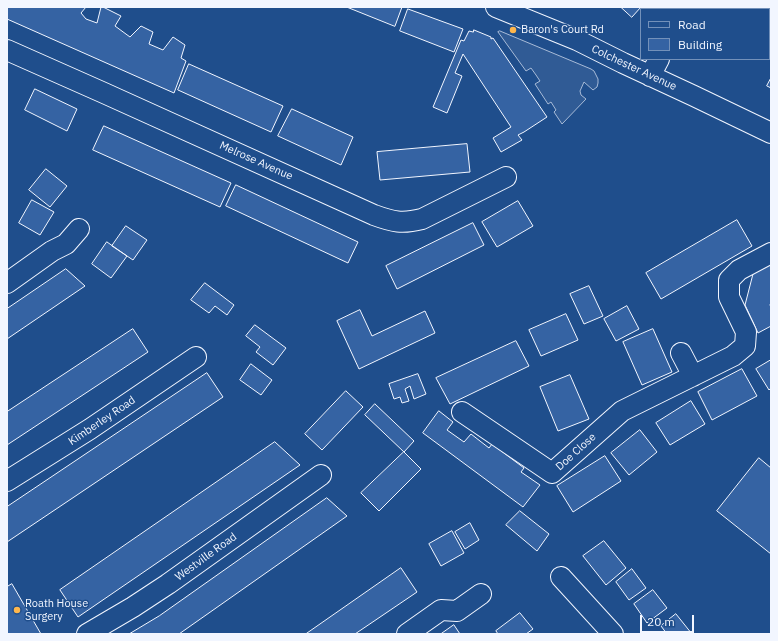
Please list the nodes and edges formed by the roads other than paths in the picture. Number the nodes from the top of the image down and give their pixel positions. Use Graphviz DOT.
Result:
graph roads {
  1 [pos="496,7"];
  2 [pos="7,50"];
  3 [pos="654,68"];
  4 [pos="771,133"];
  5 [pos="506,177"];
  6 [pos="79,229"];
  7 [pos="771,254"];
  8 [pos="7,283"];
  9 [pos="681,353"];
  10 [pos="196,357"];
  11 [pos="693,376"];
  12 [pos="462,412"];
  13 [pos="321,475"];
  14 [pos="7,481"];
  15 [pos="561,577"];
  16 [pos="481,594"];
  17 [pos="87,634"];
  18 [pos="407,634"];
  19 [pos="613,634"];
  1 -- 3 [label="street, Colchester Avenue"];
  2 -- 5 [label="street, Melrose Avenue"];
  3 -- 4 [label="street, Colchester Avenue"];
  6 -- 8 [label="street"];
  7 -- 11 [label="street, Doe Close"];
  9 -- 11 [label="street"];
  10 -- 14 [label="street, Kimberley Road"];
  11 -- 12 [label="street, Doe Close"];
  13 -- 17 [label="street, Westville Road"];
  15 -- 19 [label="street"];
  16 -- 18 [label="street"];
}
